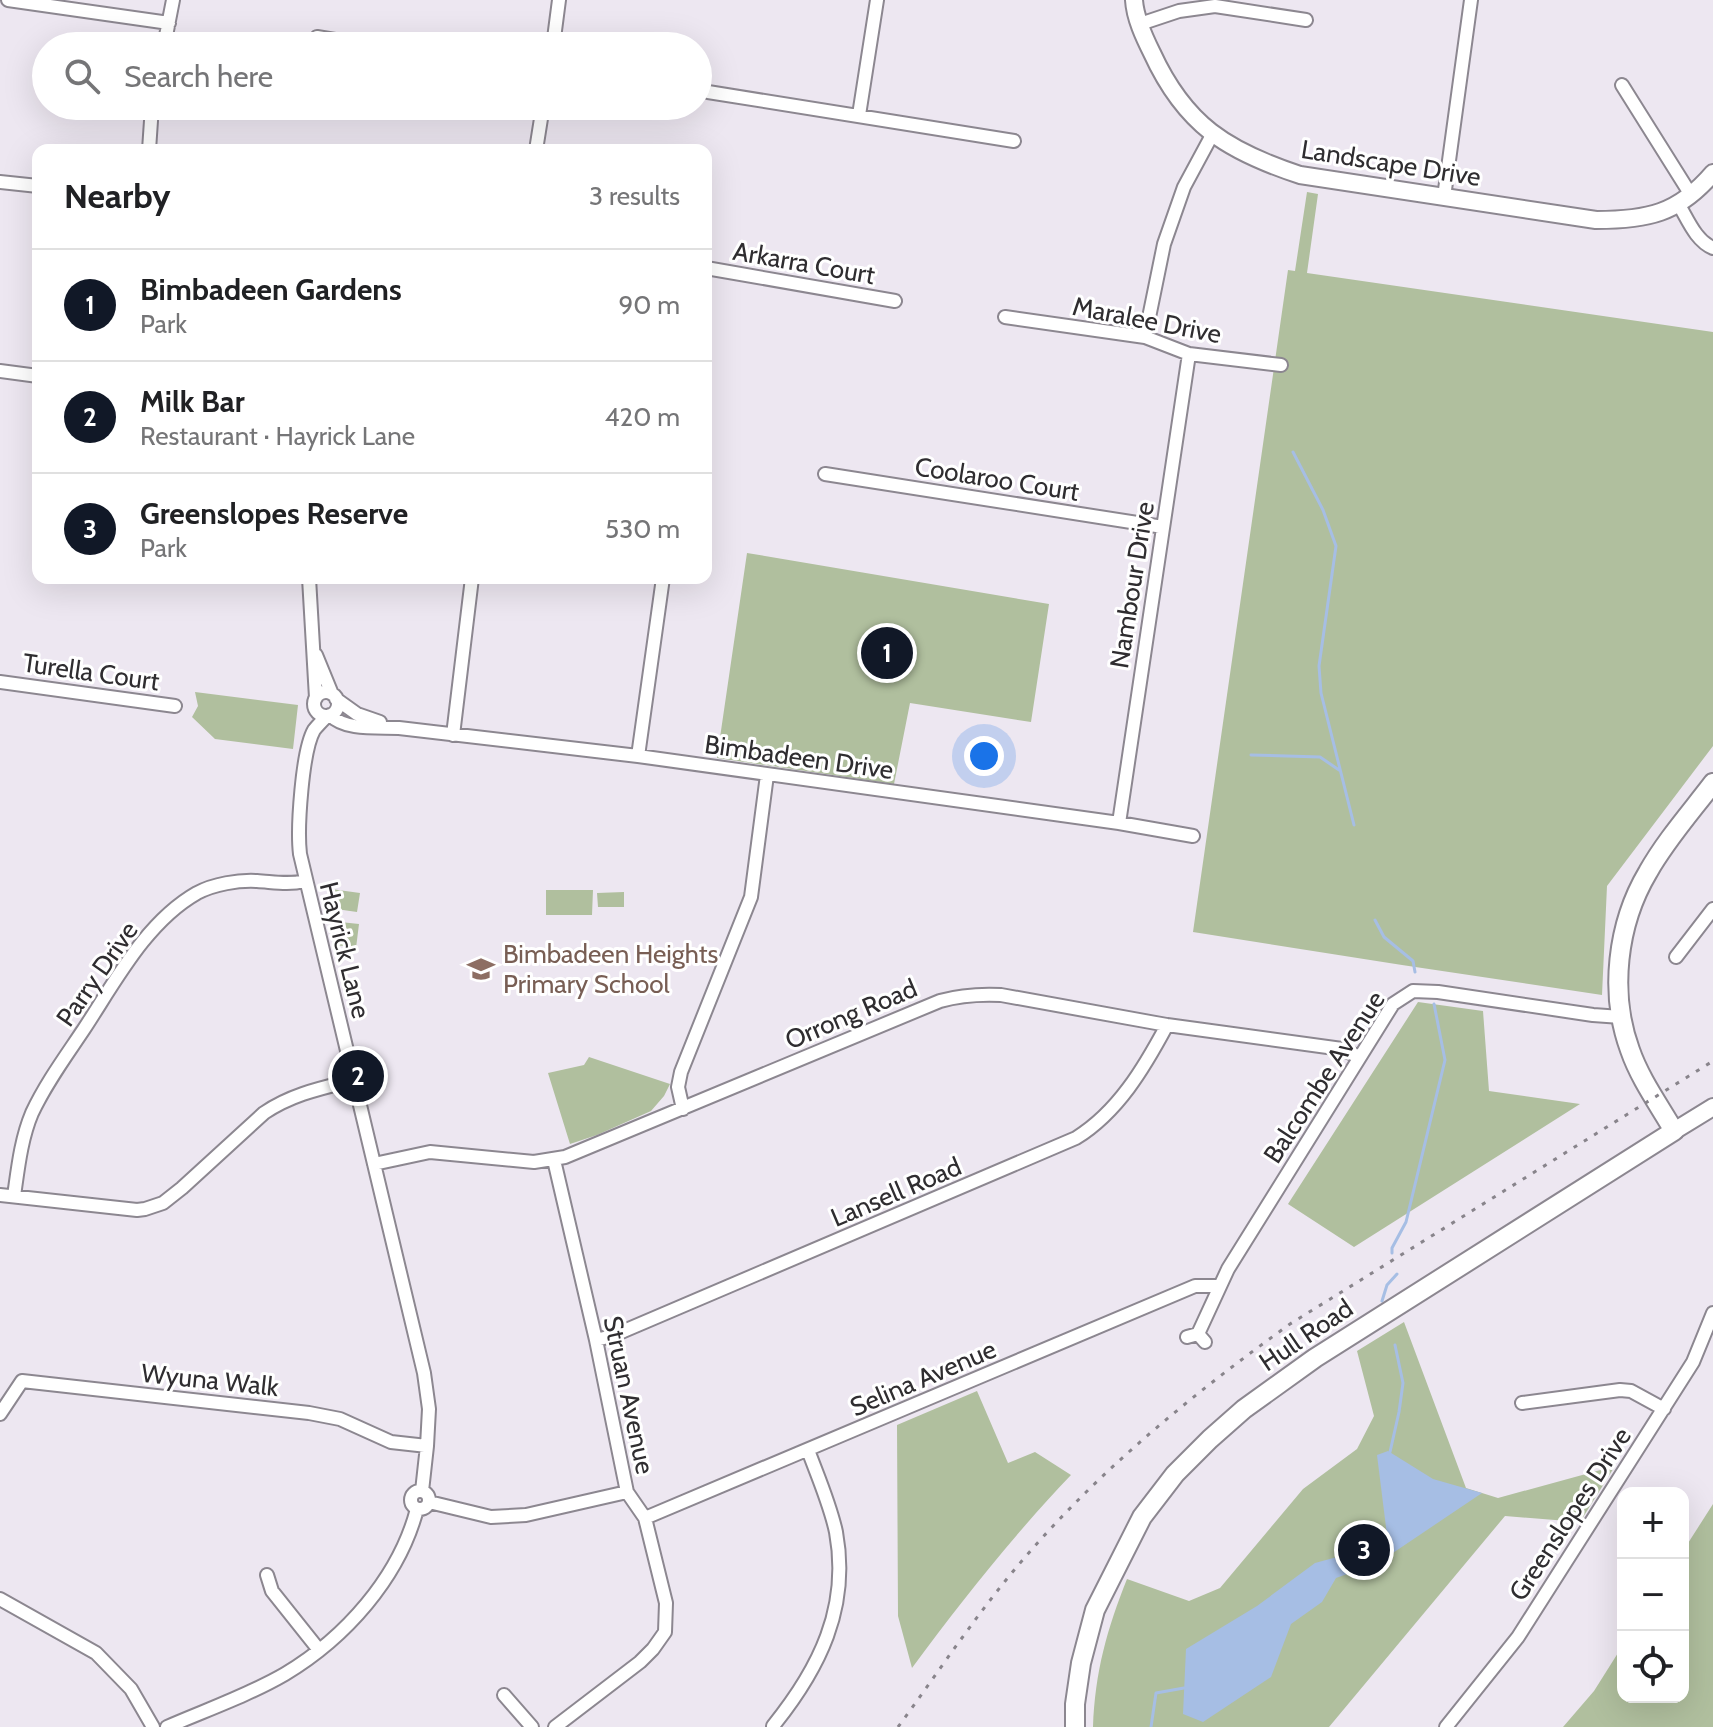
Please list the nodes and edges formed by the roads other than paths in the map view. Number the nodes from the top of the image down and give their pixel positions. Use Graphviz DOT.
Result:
graph roads {
  1 [pos="8,0"];
  2 [pos="173,0"];
  3 [pos="559,0"];
  4 [pos="877,0"];
  5 [pos="1134,0"];
  6 [pos="1471,0"];
  7 [pos="1306,20"];
  8 [pos="169,23"];
  9 [pos="1140,24"];
  10 [pos="167,32"];
  11 [pos="555,32"];
  12 [pos="1622,85"];
  13 [pos="712,93"];
  14 [pos="859,115"];
  15 [pos="151,120"];
  16 [pos="541,120"];
  17 [pos="1212,135"];
  18 [pos="1014,141"];
  19 [pos="149,144"];
  20 [pos="537,144"];
  21 [pos="1713,173"];
  22 [pos="0,182"];
  23 [pos="32,185"];
  24 [pos="1444,197"];
  25 [pos="1685,200"];
  26 [pos="1713,248"];
  27 [pos="712,269"];
  28 [pos="895,301"];
  29 [pos="1005,317"];
  30 [pos="1145,337"];
  31 [pos="1189,354"];
  32 [pos="1281,365"];
  33 [pos="0,371"];
  34 [pos="32,375"];
  35 [pos="825,474"];
  36 [pos="1163,527"];
  37 [pos="309,584"];
  38 [pos="471,584"];
  39 [pos="662,584"];
  40 [pos="314,648"];
  41 [pos="0,682"];
  42 [pos="334,697"];
  43 [pos="315,702"];
  44 [pos="175,706"];
  45 [pos="328,716"];
  46 [pos="399,728"];
  47 [pos="453,735"];
  48 [pos="307,755"];
  49 [pos="638,756"];
  50 [pos="767,775"];
  51 [pos="1713,783"];
  52 [pos="1119,823"];
  53 [pos="1193,836"];
  54 [pos="305,881"];
  55 [pos="1713,909"];
  56 [pos="1676,957"];
  57 [pos="1621,1017"];
  58 [pos="1167,1025"];
  59 [pos="1359,1057"];
  60 [pos="354,1080"];
  61 [pos="683,1109"];
  62 [pos="1712,1110"];
  63 [pos="1674,1131"];
  64 [pos="554,1160"];
  65 [pos="374,1164"];
  66 [pos="0,1195"];
  67 [pos="14,1196"];
  68 [pos="1220,1286"];
  69 [pos="1713,1313"];
  70 [pos="1197,1338"];
  71 [pos="596,1340"];
  72 [pos="1522,1403"];
  73 [pos="1664,1409"];
  74 [pos="0,1414"];
  75 [pos="427,1446"];
  76 [pos="808,1450"];
  77 [pos="627,1492"];
  78 [pos="422,1501"];
  79 [pos="645,1518"];
  80 [pos="267,1575"];
  81 [pos="0,1599"];
  82 [pos="319,1650"];
  83 [pos="504,1695"];
  84 [pos="773,1726"];
  85 [pos="153,1727"];
  86 [pos="167,1727"];
  87 [pos="532,1727"];
  88 [pos="555,1727"];
  89 [pos="1075,1727"];
  90 [pos="1446,1727"];
  1 -- 8 [label="street"];
  2 -- 8 [label="street"];
  3 -- 11 [label="street"];
  4 -- 14 [label="street"];
  5 -- 9 [label="street, Landscape Drive"];
  6 -- 24 [label="street"];
  7 -- 9 [label="street"];
  8 -- 10 [label="street"];
  9 -- 17 [label="street, Landscape Drive"];
  12 -- 25 [label="street"];
  13 -- 14 [label="street"];
  14 -- 18 [label="street"];
  15 -- 19 [label="street"];
  16 -- 20 [label="street"];
  17 -- 24 [label="street, Landscape Drive"];
  17 -- 30 [label="street"];
  21 -- 25 [label="street, Landscape Drive"];
  22 -- 23 [label="street"];
  24 -- 25 [label="street, Landscape Drive"];
  25 -- 26 [label="street"];
  27 -- 28 [label="street, Arkarra Court"];
  29 -- 30 [label="street, Maralee Drive"];
  30 -- 31 [label="street, Maralee Drive"];
  31 -- 32 [label="street, Maralee Drive"];
  31 -- 36 [label="street, Nambour Drive"];
  33 -- 34 [label="street"];
  35 -- 36 [label="street, Coolaroo Court"];
  36 -- 52 [label="street, Nambour Drive"];
  37 -- 40 [label="street, Hayrick Lane"];
  38 -- 47 [label="street"];
  39 -- 49 [label="street"];
  40 -- 42 [label="street, Hayrick Lane"];
  40 -- 43 [label="street, Hayrick Lane"];
  41 -- 44 [label="street, Turella Court"];
  42 -- 43 [label="street"];
  42 -- 45 [label="street"];
  42 -- 46 [label="street, Bimbadeen Drive"];
  43 -- 45 [label="street"];
  43 -- 48 [label="street, Hayrick Lane"];
  45 -- 46 [label="street, Bimbadeen Drive"];
  45 -- 48 [label="street, Hayrick Lane"];
  46 -- 47 [label="street, Bimbadeen Drive"];
  47 -- 49 [label="street, Bimbadeen Drive"];
  48 -- 54 [label="street, Hayrick Lane"];
  49 -- 50 [label="street, Bimbadeen Drive"];
  50 -- 52 [label="street, Bimbadeen Drive"];
  50 -- 61 [label="street"];
  51 -- 57 [label="main road"];
  52 -- 53 [label="street, Bimbadeen Drive"];
  54 -- 60 [label="street, Hayrick Lane"];
  54 -- 67 [label="street, Parry Drive"];
  55 -- 56 [label="street"];
  57 -- 59 [label="street, Balcombe Avenue"];
  57 -- 63 [label="main road"];
  58 -- 59 [label="street, Orrong Road"];
  58 -- 61 [label="street, Orrong Road"];
  58 -- 71 [label="street, Lansell Road"];
  59 -- 68 [label="street, Balcombe Avenue"];
  60 -- 65 [label="street, Hayrick Lane"];
  60 -- 67 [label="street"];
  61 -- 64 [label="street, Orrong Road"];
  62 -- 63 [label="street, Hull Road"];
  63 -- 89 [label="main road, Hull Road"];
  64 -- 65 [label="street, Orrong Road"];
  64 -- 71 [label="street, Struan Avenue"];
  65 -- 75 [label="street, Hayrick Lane"];
  66 -- 67 [label="street"];
  68 -- 70 [label="street, Balcombe Avenue"];
  68 -- 76 [label="street, Selina Avenue"];
  69 -- 73 [label="street, Greenslopes Drive"];
  71 -- 77 [label="street, Struan Avenue"];
  72 -- 73 [label="street"];
  73 -- 90 [label="street, Greenslopes Drive"];
  74 -- 75 [label="street, Wyuna Walk"];
  75 -- 78 [label="street, Hayrick Lane"];
  76 -- 79 [label="street, Selina Avenue"];
  76 -- 84 [label="street"];
  77 -- 78 [label="street"];
  77 -- 79 [label="street, Struan Avenue"];
  78 -- 82 [label="street, Hayrick Lane"];
  79 -- 88 [label="street, Struan Avenue"];
  80 -- 82 [label="street"];
  81 -- 85 [label="street"];
  82 -- 86 [label="street, Hayrick Lane"];
  83 -- 87 [label="street"];
}
